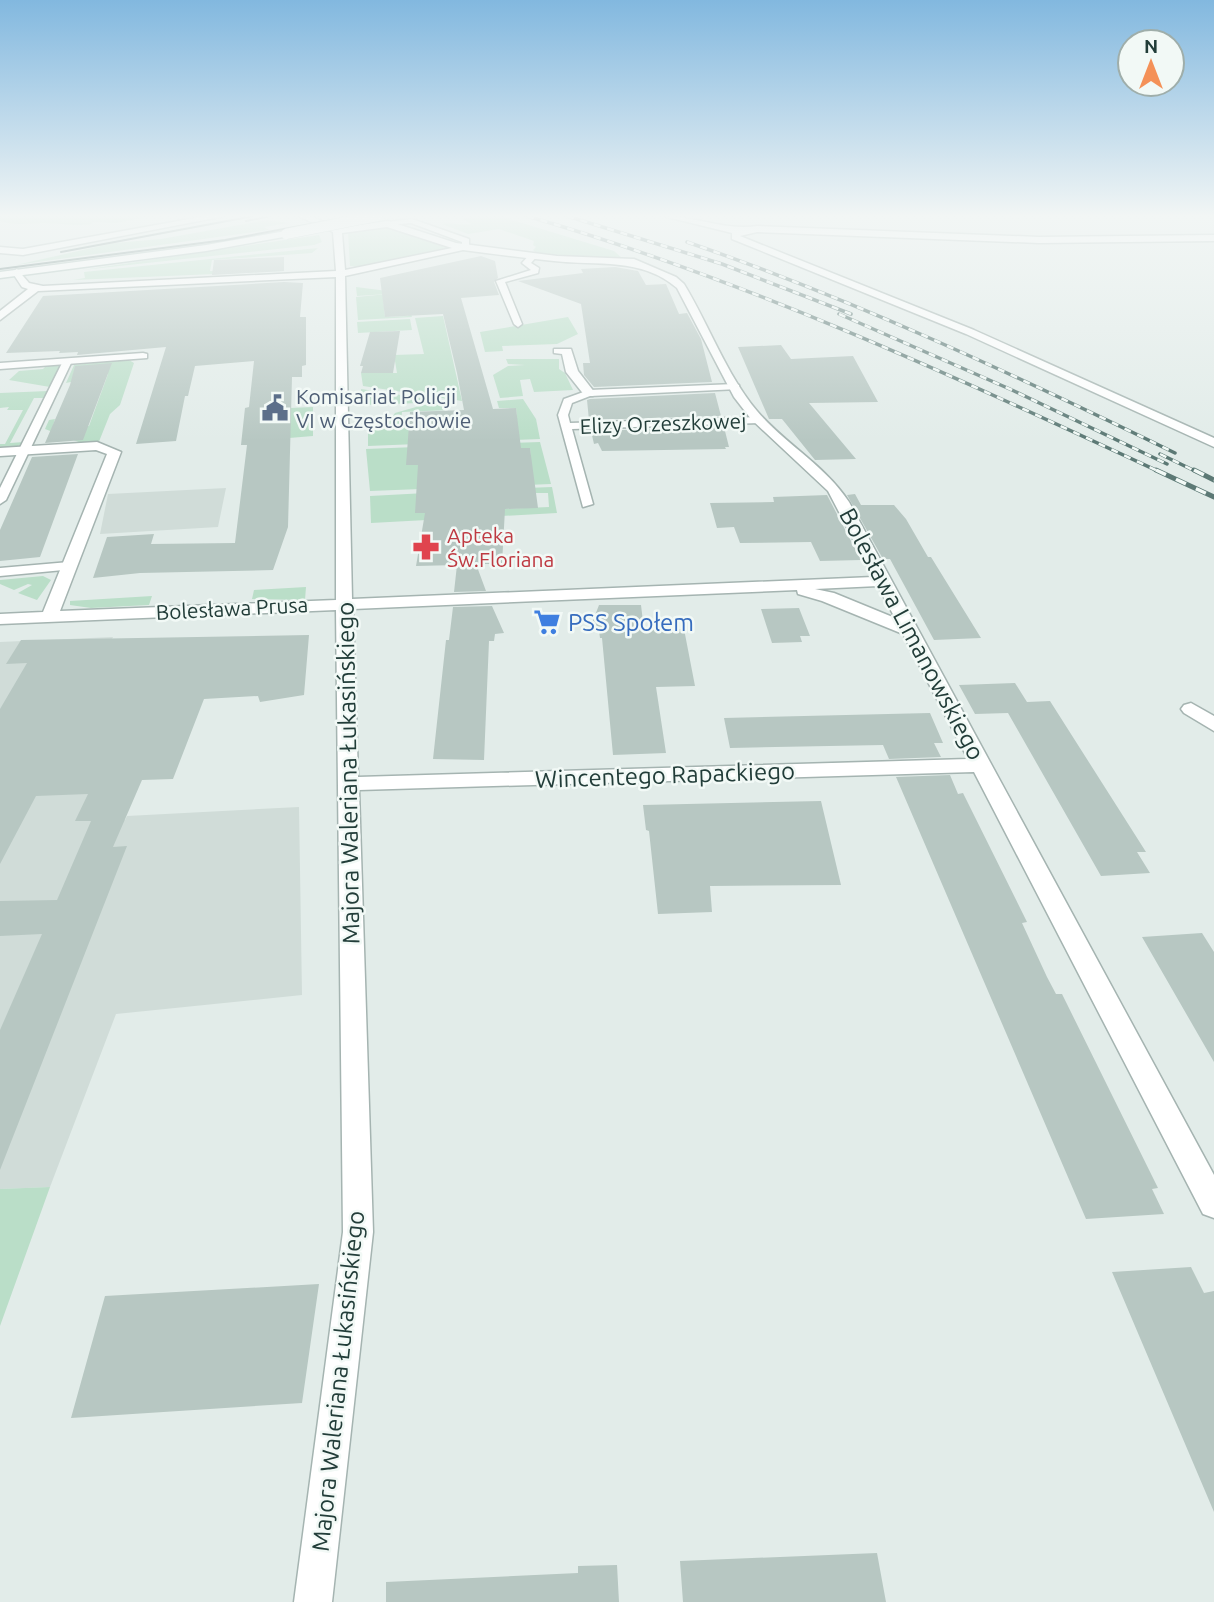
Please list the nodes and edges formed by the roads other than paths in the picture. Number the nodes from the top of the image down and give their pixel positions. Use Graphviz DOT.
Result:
graph roads {
  1 [pos="31,291"];
  2 [pos="341,291"];
  3 [pos="504,291"];
  4 [pos="684,291"];
  5 [pos="866,291"];
  6 [pos="0,317"];
  7 [pos="518,324"];
  8 [pos="558,351"];
  9 [pos="143,356"];
  10 [pos="67,361"];
  11 [pos="0,366"];
  12 [pos="735,387"];
  13 [pos="589,393"];
  14 [pos="760,420"];
  15 [pos="566,426"];
  16 [pos="1214,443"];
  17 [pos="24,451"];
  18 [pos="0,452"];
  19 [pos="0,500"];
  20 [pos="587,504"];
  21 [pos="69,566"];
  22 [pos="0,572"];
  23 [pos="883,581"];
  24 [pos="782,585"];
  25 [pos="344,603"];
  26 [pos="49,618"];
  27 [pos="0,619"];
  28 [pos="909,629"];
  29 [pos="1191,709"];
  30 [pos="1214,725"];
  31 [pos="981,765"];
  32 [pos="348,784"];
  33 [pos="1212,1198"];
  34 [pos="313,1602"];
  1 -- 6 [label="street"];
  2 -- 25 [label="street, Majora Waleriana Łukasińskiego"];
  3 -- 7 [label="lane"];
  4 -- 12 [label="street, Bolesława Limanowskiego"];
  5 -- 16 [label="street"];
  8 -- 13 [label="street"];
  9 -- 10 [label="street"];
  10 -- 11 [label="street"];
  10 -- 17 [label="lane"];
  12 -- 13 [label="lane"];
  12 -- 14 [label="street, Bolesława Limanowskiego"];
  13 -- 15 [label="lane"];
  14 -- 15 [label="lane, Elizy Orzeszkowej"];
  14 -- 23 [label="street, Bolesława Limanowskiego"];
  15 -- 20 [label="lane"];
  17 -- 18 [label="street"];
  17 -- 19 [label="lane"];
  17 -- 21 [label="street"];
  21 -- 22 [label="lane"];
  21 -- 26 [label="street"];
  23 -- 24 [label="street, Bolesława Prusa"];
  23 -- 28 [label="street, Bolesława Limanowskiego"];
  24 -- 25 [label="street, Bolesława Prusa"];
  24 -- 28 [label="street"];
  25 -- 26 [label="street, Bolesława Prusa"];
  25 -- 32 [label="street, Majora Waleriana Łukasińskiego"];
  26 -- 27 [label="street, Bolesława Prusa"];
  28 -- 31 [label="street, Bolesława Limanowskiego"];
  29 -- 30 [label="street"];
  31 -- 32 [label="street, Wincentego Rapackiego"];
  31 -- 33 [label="street, Bolesława Limanowskiego"];
  32 -- 34 [label="street, Majora Waleriana Łukasińskiego"];
}
